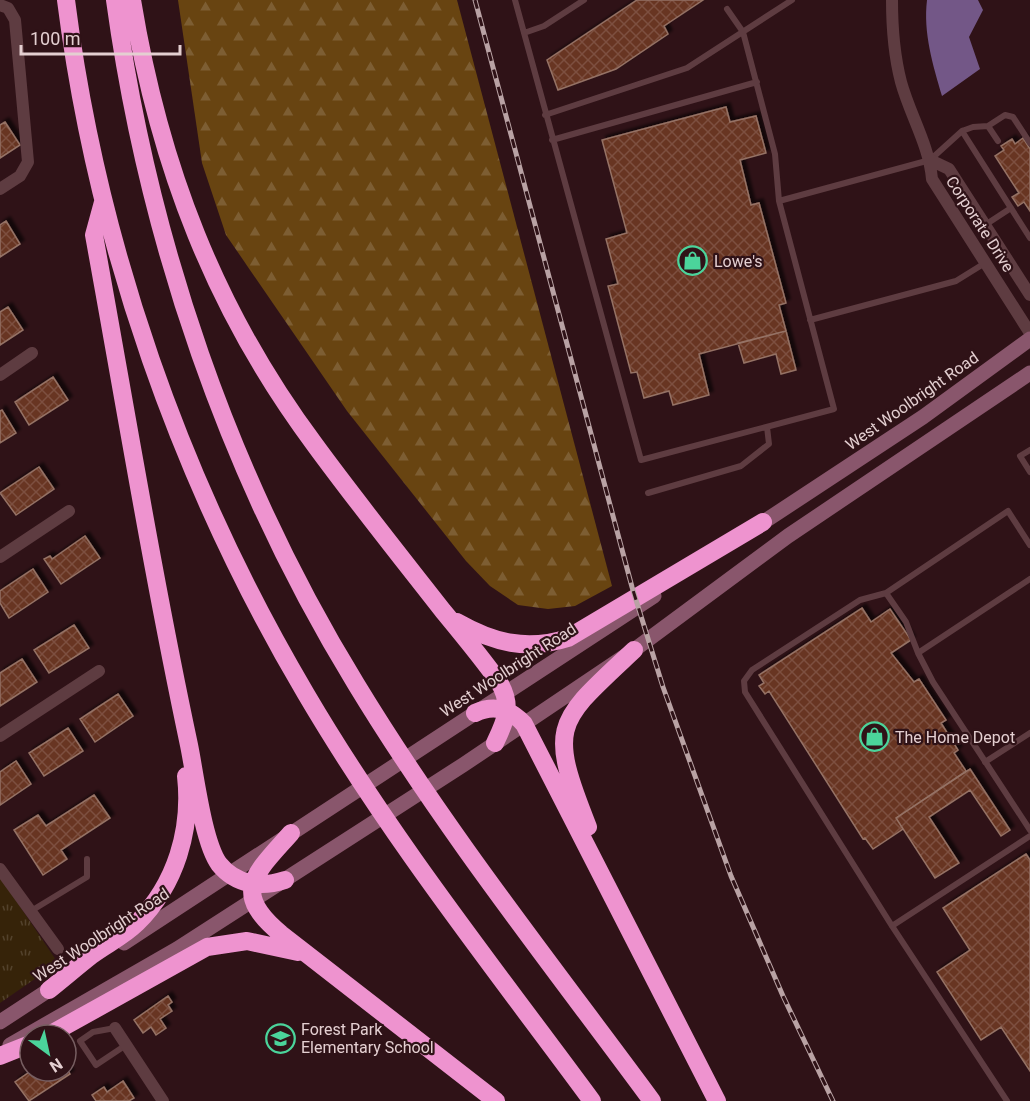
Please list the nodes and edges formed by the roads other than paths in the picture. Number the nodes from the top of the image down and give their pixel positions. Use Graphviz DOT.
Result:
graph roads {
  1 [pos="66,0"];
  2 [pos="115,0"];
  3 [pos="132,0"];
  4 [pos="515,0"];
  5 [pos="584,0"];
  6 [pos="792,0"];
  7 [pos="892,0"];
  8 [pos="0,5"];
  9 [pos="727,9"];
  10 [pos="743,32"];
  11 [pos="524,33"];
  12 [pos="757,82"];
  13 [pos="545,115"];
  14 [pos="988,126"];
  15 [pos="962,131"];
  16 [pos="552,140"];
  17 [pos="998,141"];
  18 [pos="1030,143"];
  19 [pos="930,160"];
  20 [pos="0,189"];
  21 [pos="104,200"];
  22 [pos="779,201"];
  23 [pos="1011,208"];
  24 [pos="985,225"];
  25 [pos="1030,238"];
  26 [pos="985,263"];
  27 [pos="1030,296"];
  28 [pos="810,320"];
  29 [pos="1030,333"];
  30 [pos="1030,339"];
  31 [pos="32,354"];
  32 [pos="1030,373"];
  33 [pos="0,375"];
  34 [pos="767,426"];
  35 [pos="1030,450"];
  36 [pos="1030,472"];
  37 [pos="648,493"];
  38 [pos="69,511"];
  39 [pos="763,522"];
  40 [pos="1030,545"];
  41 [pos="0,557"];
  42 [pos="1030,579"];
  43 [pos="886,592"];
  44 [pos="449,618"];
  45 [pos="606,622"];
  46 [pos="634,650"];
  47 [pos="918,653"];
  48 [pos="617,663"];
  49 [pos="99,671"];
  50 [pos="507,702"];
  51 [pos="475,713"];
  52 [pos="184,724"];
  53 [pos="524,724"];
  54 [pos="1030,733"];
  55 [pos="0,736"];
  56 [pos="495,743"];
  57 [pos="985,762"];
  58 [pos="1030,830"];
  59 [pos="291,834"];
  60 [pos="1030,836"];
  61 [pos="87,859"];
  62 [pos="0,869"];
  63 [pos="230,873"];
  64 [pos="285,880"];
  65 [pos="253,893"];
  66 [pos="617,908"];
  67 [pos="31,912"];
  68 [pos="892,926"];
  69 [pos="58,949"];
  70 [pos="308,955"];
  71 [pos="50,990"];
  72 [pos="0,1022"];
  73 [pos="71,1023"];
  74 [pos="115,1028"];
  75 [pos="126,1045"];
  76 [pos="18,1049"];
  77 [pos="0,1052"];
  78 [pos="0,1056"];
  79 [pos="163,1101"];
  80 [pos="496,1101"];
  81 [pos="592,1101"];
  82 [pos="652,1101"];
  83 [pos="717,1101"];
  84 [pos="1006,1101"];
  1 -- 21 [label="highway"];
  2 -- 82 [label="highway"];
  3 -- 44 [label="highway"];
  4 -- 11 [label="lane"];
  5 -- 11 [label="lane"];
  6 -- 10 [label="lane"];
  7 -- 19 [label="street, Corporate Drive"];
  8 -- 20 [label="street"];
  9 -- 10 [label="lane"];
  10 -- 12 [label="lane"];
  10 -- 13 [label="lane"];
  11 -- 13 [label="lane"];
  12 -- 16 [label="lane"];
  12 -- 22 [label="lane"];
  13 -- 16 [label="lane"];
  14 -- 15 [label="lane"];
  14 -- 17 [label="lane"];
  14 -- 18 [label="lane"];
  15 -- 19 [label="lane"];
  15 -- 23 [label="lane"];
  16 -- 34 [label="lane"];
  19 -- 22 [label="lane"];
  19 -- 24 [label="street, Corporate Drive"];
  19 -- 26 [label="street, Corporate Drive"];
  21 -- 52 [label="highway"];
  21 -- 81 [label="highway"];
  22 -- 28 [label="lane"];
  23 -- 24 [label="lane"];
  23 -- 25 [label="lane"];
  24 -- 27 [label="street, Corporate Drive"];
  26 -- 28 [label="lane"];
  26 -- 29 [label="street, Corporate Drive"];
  28 -- 34 [label="lane"];
  30 -- 39 [label="main road, West Woolbright Road"];
  31 -- 33 [label="street"];
  32 -- 46 [label="main road"];
  34 -- 37 [label="lane"];
  35 -- 36 [label="lane"];
  38 -- 41 [label="street"];
  39 -- 45 [label="highway"];
  40 -- 43 [label="lane"];
  42 -- 47 [label="lane"];
  43 -- 47 [label="lane"];
  43 -- 68 [label="lane"];
  44 -- 45 [label="highway"];
  44 -- 50 [label="highway"];
  45 -- 50 [label="main road, West Woolbright Road"];
  46 -- 48 [label="highway"];
  47 -- 57 [label="lane"];
  48 -- 53 [label="main road"];
  48 -- 66 [label="highway"];
  49 -- 55 [label="street"];
  50 -- 51 [label="highway"];
  50 -- 53 [label="highway"];
  50 -- 56 [label="highway"];
  51 -- 59 [label="main road, West Woolbright Road"];
  52 -- 63 [label="highway"];
  52 -- 71 [label="highway"];
  53 -- 56 [label="main road"];
  53 -- 66 [label="highway"];
  54 -- 57 [label="lane"];
  56 -- 64 [label="main road"];
  57 -- 58 [label="lane"];
  59 -- 63 [label="main road, West Woolbright Road"];
  59 -- 65 [label="highway"];
  60 -- 68 [label="lane"];
  61 -- 67 [label="lane"];
  62 -- 67 [label="street"];
  63 -- 65 [label="highway"];
  63 -- 71 [label="main road, West Woolbright Road"];
  64 -- 65 [label="highway"];
  65 -- 70 [label="highway"];
  65 -- 77 [label="main road"];
  66 -- 83 [label="highway"];
  67 -- 69 [label="street"];
  68 -- 84 [label="lane"];
  70 -- 73 [label="highway"];
  70 -- 80 [label="highway"];
  71 -- 72 [label="main road, West Woolbright Road"];
  74 -- 75 [label="street"];
  74 -- 75 [label="lane"];
  75 -- 79 [label="street"];
  76 -- 78 [label="highway"];
}
